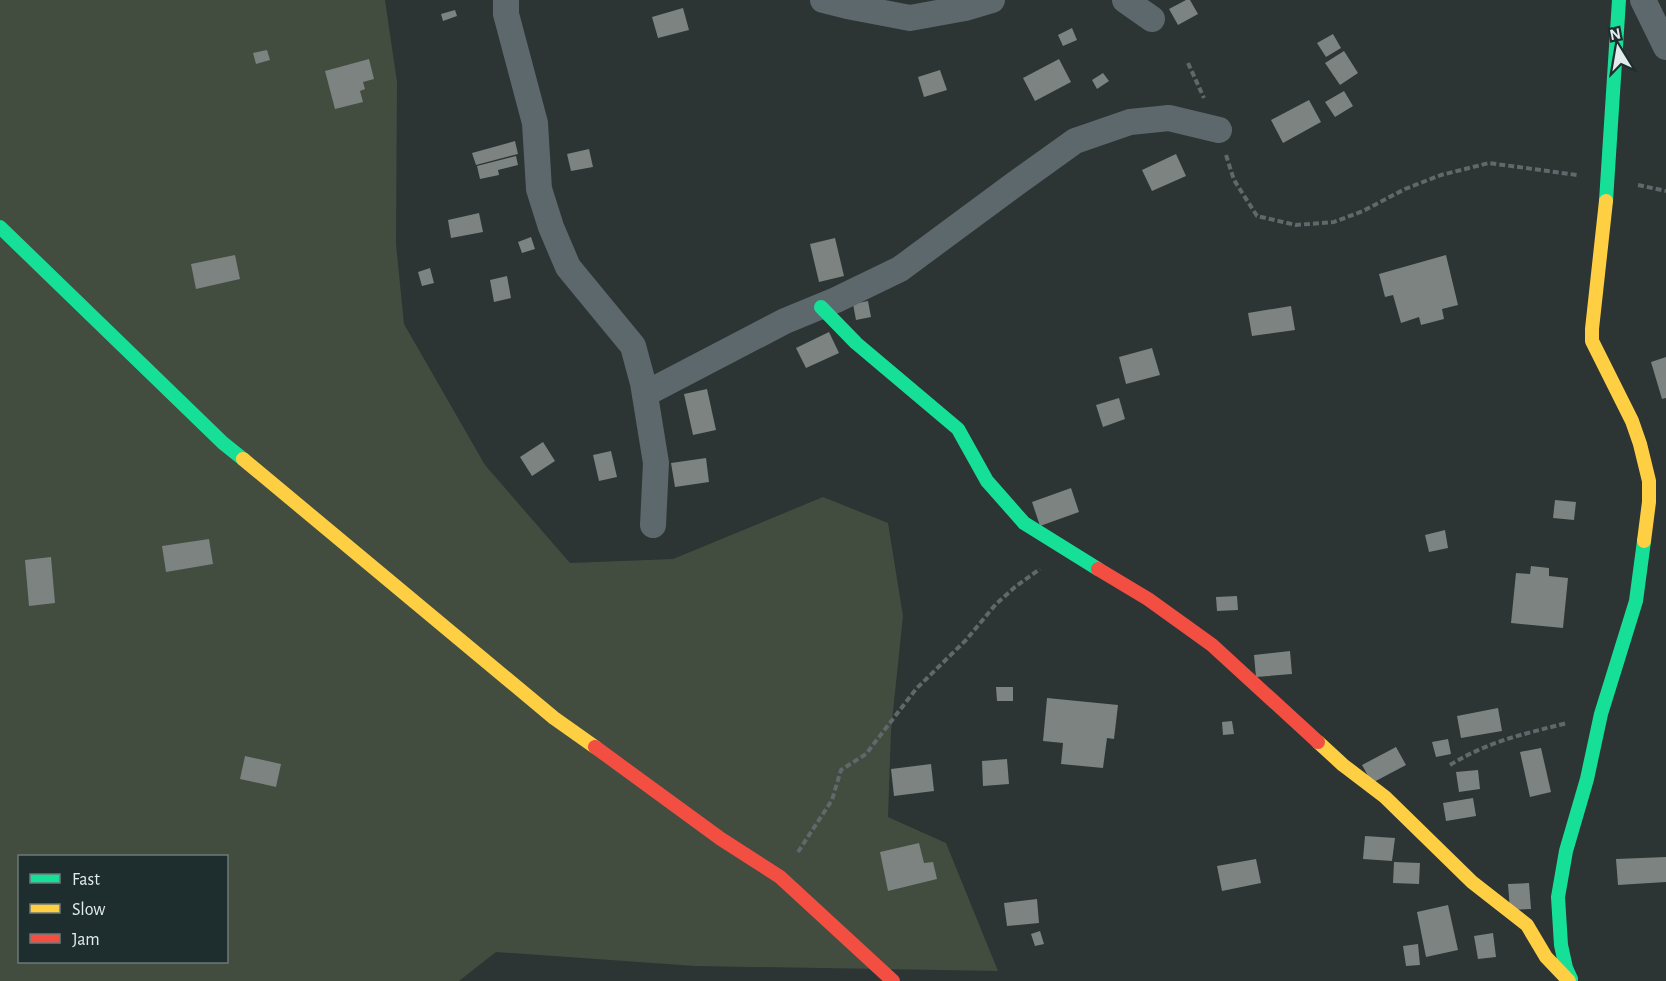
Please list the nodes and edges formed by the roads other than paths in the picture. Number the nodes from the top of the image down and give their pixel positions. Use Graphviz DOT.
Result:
graph roads {
  1 [pos="506,0"];
  2 [pos="823,0"];
  3 [pos="992,0"];
  4 [pos="1125,0"];
  5 [pos="1619,0"];
  6 [pos="1643,0"];
  7 [pos="946,6"];
  8 [pos="1152,19"];
  9 [pos="1666,47"];
  10 [pos="1219,130"];
  11 [pos="0,227"];
  12 [pos="821,307"];
  13 [pos="645,394"];
  14 [pos="653,525"];
  15 [pos="893,981"];
  16 [pos="1570,981"];
  1 -- 13 [label="street"];
  2 -- 7 [label="street"];
  3 -- 7 [label="street"];
  4 -- 8 [label="street"];
  5 -- 16 [label="street"];
  6 -- 9 [label="street"];
  10 -- 12 [label="street"];
  11 -- 15 [label="street"];
  12 -- 13 [label="street"];
  12 -- 16 [label="street"];
  13 -- 14 [label="street"];
}
